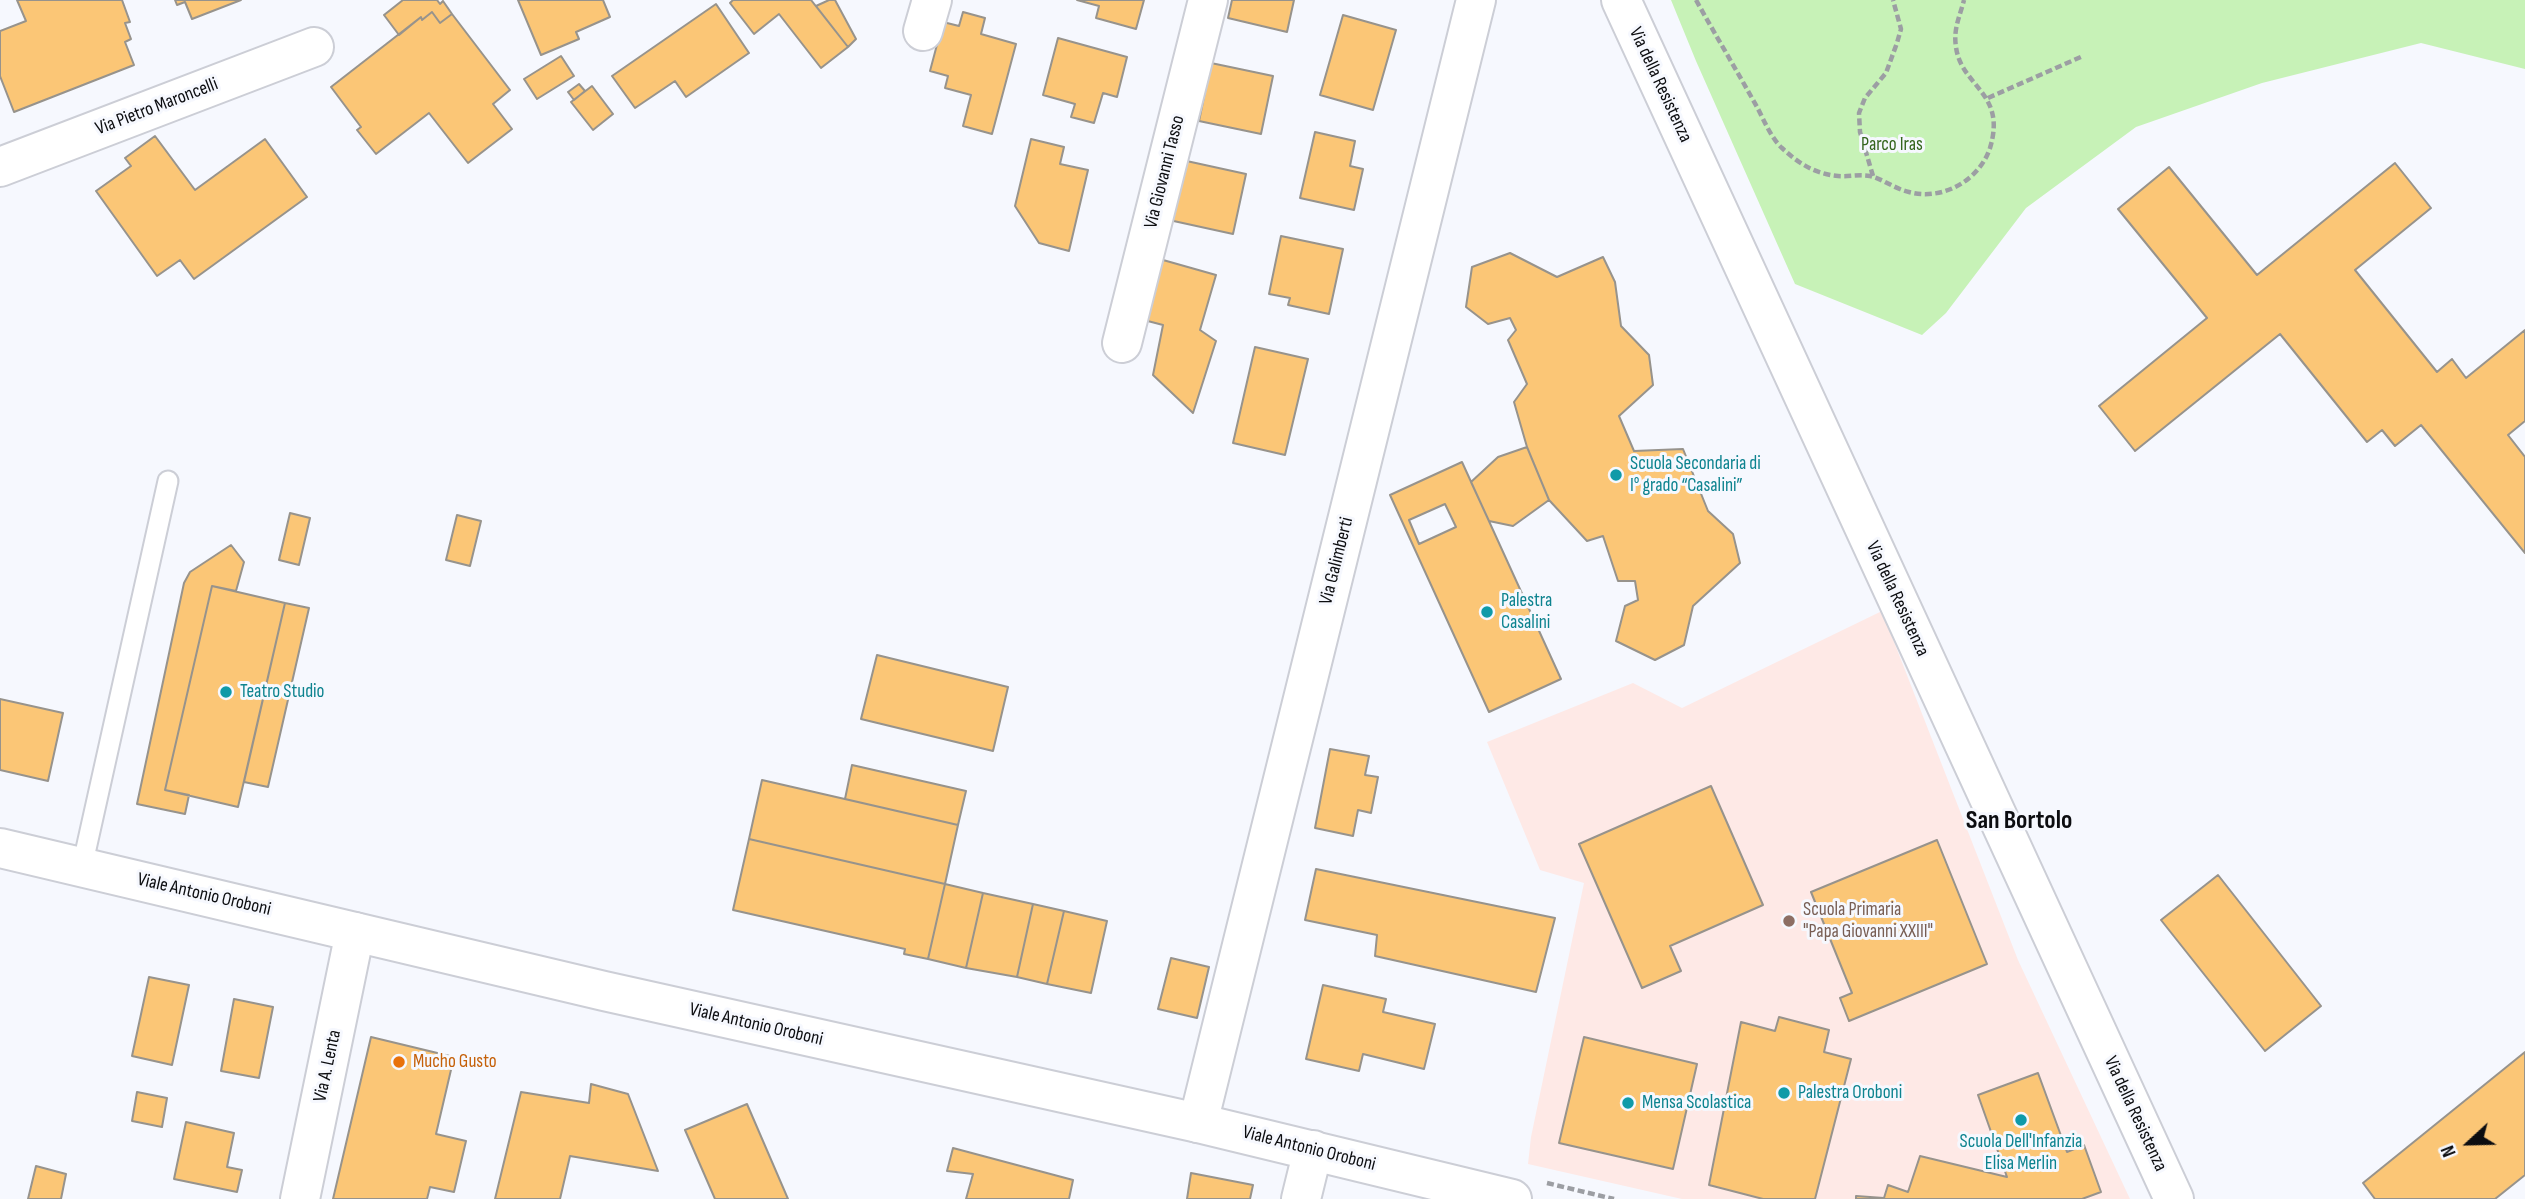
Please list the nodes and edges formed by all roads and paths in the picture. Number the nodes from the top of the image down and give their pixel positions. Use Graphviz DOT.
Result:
graph roads {
  1 [pos="1208,0"];
  2 [pos="1476,0"];
  3 [pos="1621,0"];
  4 [pos="1696,0"];
  5 [pos="1894,0"];
  6 [pos="1964,0"];
  7 [pos="314,47"];
  8 [pos="2083,56"];
  9 [pos="1988,97"];
  10 [pos="0,167"];
  11 [pos="1874,177"];
  12 [pos="1122,344"];
  13 [pos="168,481"];
  14 [pos="0,848"];
  15 [pos="82,867"];
  16 [pos="355,932"];
  17 [pos="1198,1123"];
  18 [pos="1313,1150"];
  19 [pos="300,1199"];
  20 [pos="1301,1199"];
  21 [pos="1512,1199"];
  22 [pos="2174,1199"];
  1 -- 12 [label="street, Via Giovanni Tasso"];
  2 -- 17 [label="street, Via Galimberti"];
  3 -- 22 [label="street, Via della Resistenza"];
  4 -- 11 [label="path"];
  5 -- 11 [label="path"];
  6 -- 9 [label="path"];
  7 -- 10 [label="street, Via Pietro Maroncelli"];
  8 -- 9 [label="path"];
  9 -- 11 [label="path"];
  13 -- 15 [label="lane"];
  14 -- 15 [label="street, Viale Antonio Oroboni"];
  15 -- 16 [label="street, Viale Antonio Oroboni"];
  16 -- 17 [label="street, Viale Antonio Oroboni"];
  16 -- 19 [label="street, Via A. Lenta"];
  17 -- 18 [label="street, Viale Antonio Oroboni"];
  18 -- 20 [label="street"];
  18 -- 21 [label="street, Viale Antonio Oroboni"];
}
